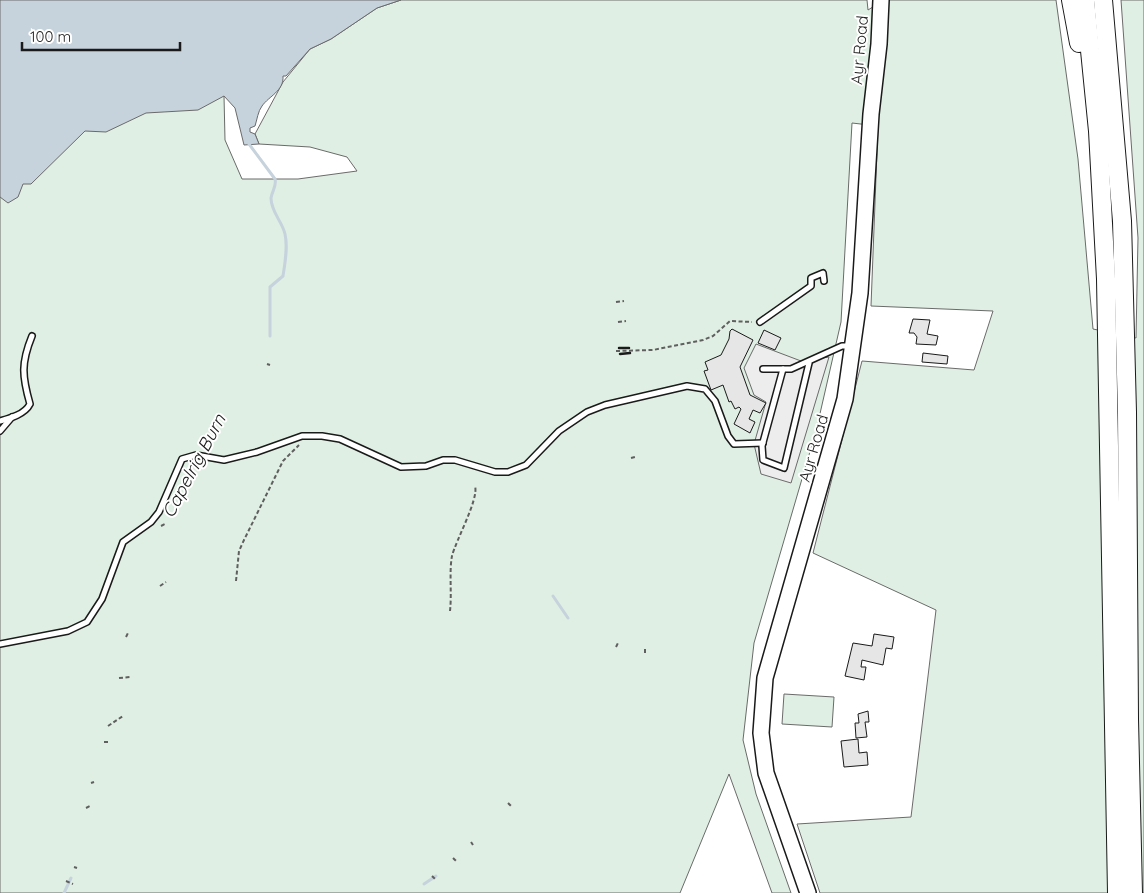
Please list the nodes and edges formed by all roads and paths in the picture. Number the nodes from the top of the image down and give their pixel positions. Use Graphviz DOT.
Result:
graph roads {
  1 [pos="881,0"];
  2 [pos="1070,0"];
  3 [pos="1085,0"];
  4 [pos="1103,0"];
  5 [pos="1114,0"];
  6 [pos="1102,202"];
  7 [pos="824,281"];
  8 [pos="623,301"];
  9 [pos="617,302"];
  10 [pos="625,321"];
  11 [pos="619,322"];
  12 [pos="757,322"];
  13 [pos="1125,326"];
  14 [pos="32,336"];
  15 [pos="853,347"];
  16 [pos="616,351"];
  17 [pos="809,363"];
  18 [pos="763,368"];
  19 [pos="783,369"];
  20 [pos="12,417"];
  21 [pos="0,421"];
  22 [pos="0,431"];
  23 [pos="307,436"];
  24 [pos="763,443"];
  25 [pos="635,457"];
  26 [pos="631,458"];
  27 [pos="475,486"];
  28 [pos="164,524"];
  29 [pos="161,526"];
  30 [pos="236,581"];
  31 [pos="450,611"];
  32 [pos="128,633"];
  33 [pos="126,637"];
  34 [pos="618,643"];
  35 [pos="0,644"];
  36 [pos="616,647"];
  37 [pos="645,649"];
  38 [pos="645,653"];
  39 [pos="128,677"];
  40 [pos="121,678"];
  41 [pos="123,716"];
  42 [pos="108,726"];
  43 [pos="104,742"];
  44 [pos="108,742"];
  45 [pos="94,782"];
  46 [pos="91,783"];
  47 [pos="508,803"];
  48 [pos="90,806"];
  49 [pos="511,806"];
  50 [pos="86,808"];
  51 [pos="471,842"];
  52 [pos="473,845"];
  53 [pos="453,858"];
  54 [pos="456,861"];
  55 [pos="432,876"];
  56 [pos="434,879"];
  57 [pos="808,893"];
  58 [pos="1117,893"];
  59 [pos="1133,893"];
  1 -- 15 [label="main road, Ayr Road"];
  2 -- 6 [label="highway"];
  3 -- 6 [label="highway"];
  4 -- 13 [label="highway"];
  5 -- 13 [label="highway"];
  6 -- 58 [label="highway"];
  7 -- 12 [label="lane"];
  8 -- 9 [label="path"];
  10 -- 11 [label="path"];
  12 -- 16 [label="path"];
  13 -- 59 [label="highway"];
  14 -- 20 [label="lane"];
  15 -- 17 [label="lane"];
  15 -- 57 [label="main road, Ayr Road"];
  17 -- 19 [label="lane"];
  17 -- 24 [label="lane"];
  18 -- 19 [label="lane"];
  19 -- 24 [label="lane"];
  20 -- 21 [label="lane"];
  20 -- 22 [label="lane"];
  23 -- 24 [label="lane"];
  23 -- 30 [label="path"];
  23 -- 35 [label="lane"];
  25 -- 26 [label="path"];
  27 -- 31 [label="path"];
  28 -- 29 [label="path"];
  32 -- 33 [label="path"];
  34 -- 36 [label="path"];
  37 -- 38 [label="path"];
  39 -- 40 [label="path"];
  41 -- 42 [label="path"];
  43 -- 44 [label="path"];
  45 -- 46 [label="path"];
  47 -- 49 [label="path"];
  48 -- 50 [label="path"];
  51 -- 52 [label="path"];
  53 -- 54 [label="path"];
  55 -- 56 [label="path"];
}
